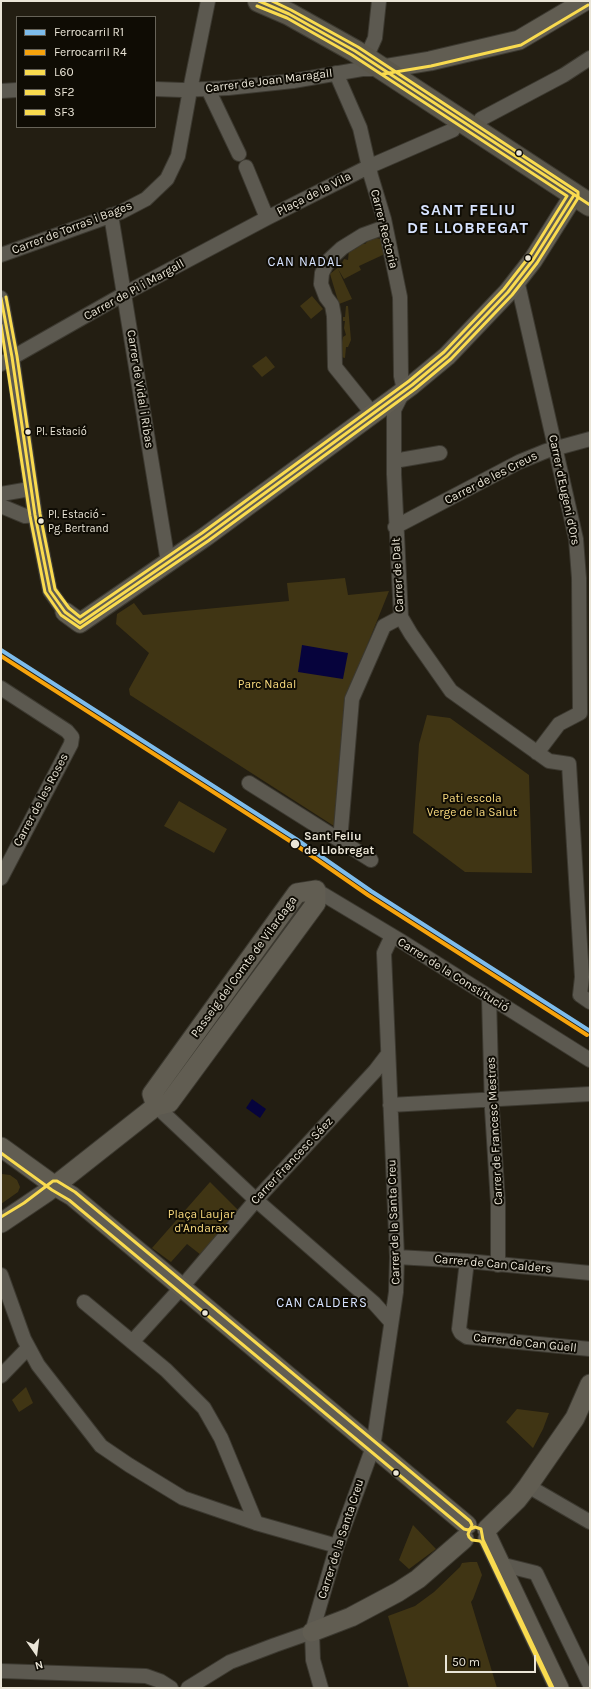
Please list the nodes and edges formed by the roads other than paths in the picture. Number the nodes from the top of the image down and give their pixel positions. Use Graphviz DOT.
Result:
graph roads {
  1 [pos="208,1"];
  2 [pos="259,1"];
  3 [pos="379,1"];
  4 [pos="585,1"];
  5 [pos="590,58"];
  6 [pos="374,64"];
  7 [pos="336,73"];
  8 [pos="156,89"];
  9 [pos="208,89"];
  10 [pos="16,90"];
  11 [pos="190,90"];
  12 [pos="1,91"];
  13 [pos="481,119"];
  14 [pos="453,130"];
  15 [pos="239,154"];
  16 [pos="246,167"];
  17 [pos="368,167"];
  18 [pos="582,200"];
  19 [pos="111,215"];
  20 [pos="267,218"];
  21 [pos="385,227"];
  22 [pos="1,255"];
  23 [pos="517,280"];
  24 [pos="124,294"];
  25 [pos="1,298"];
  26 [pos="6,360"];
  27 [pos="404,390"];
  28 [pos="372,414"];
  29 [pos="590,439"];
  30 [pos="555,448"];
  31 [pos="440,453"];
  32 [pos="394,461"];
  33 [pos="30,489"];
  34 [pos="1,494"];
  35 [pos="1,506"];
  36 [pos="35,515"];
  37 [pos="395,527"];
  38 [pos="168,562"];
  39 [pos="65,612"];
  40 [pos="401,617"];
  41 [pos="1,688"];
  42 [pos="537,753"];
  43 [pos="249,783"];
  44 [pos="340,841"];
  45 [pos="371,860"];
  46 [pos="4,862"];
  47 [pos="1,878"];
  48 [pos="316,890"];
  49 [pos="392,936"];
  50 [pos="489,997"];
  51 [pos="585,998"];
  52 [pos="388,1054"];
  53 [pos="590,1060"];
  54 [pos="590,1094"];
  55 [pos="493,1099"];
  56 [pos="390,1105"];
  57 [pos="156,1106"];
  58 [pos="1,1147"];
  59 [pos="55,1186"];
  60 [pos="256,1200"];
  61 [pos="1,1223"];
  62 [pos="397,1257"];
  63 [pos="466,1261"];
  64 [pos="498,1265"];
  65 [pos="590,1273"];
  66 [pos="1,1274"];
  67 [pos="182,1287"];
  68 [pos="396,1292"];
  69 [pos="84,1302"];
  70 [pos="377,1306"];
  71 [pos="391,1322"];
  72 [pos="132,1342"];
  73 [pos="28,1348"];
  74 [pos="590,1349"];
  75 [pos="1,1376"];
  76 [pos="590,1384"];
  77 [pos="372,1447"];
  78 [pos="528,1486"];
  79 [pos="590,1522"];
  80 [pos="256,1523"];
  81 [pos="477,1535"];
  82 [pos="337,1546"];
  83 [pos="501,1566"];
  84 [pos="314,1625"];
  85 [pos="1,1671"];
  86 [pos="590,1685"];
  87 [pos="171,1688"];
  88 [pos="188,1688"];
  89 [pos="321,1688"];
  90 [pos="545,1688"];
  91 [pos="559,1688"];
  1 -- 11 [label="street, Carrer de Torras i Bages"];
  2 -- 6 [label="main road"];
  3 -- 6 [label="street"];
  4 -- 6 [label="street"];
  5 -- 13 [label="street"];
  6 -- 7 [label="street, Carrer de Joan Maragall"];
  6 -- 18 [label="main road"];
  7 -- 9 [label="street, Carrer de Joan Maragall"];
  7 -- 17 [label="street, Carrer Rectoria"];
  8 -- 11 [label="street, Carrer de Joan Maragall"];
  9 -- 11 [label="street, Carrer de Joan Maragall"];
  9 -- 15 [label="street"];
  10 -- 12 [label="street"];
  11 -- 19 [label="street, Carrer de Torras i Bages"];
  14 -- 17 [label="street"];
  16 -- 20 [label="street, Plaça de la Vila"];
  17 -- 20 [label="street, Plaça de la Vila"];
  17 -- 21 [label="street, Carrer Rectoria"];
  18 -- 23 [label="street"];
  19 -- 22 [label="street, Carrer de Torras i Bages"];
  19 -- 24 [label="street, Carrer de Vidal i Ribas"];
  20 -- 24 [label="street, Carrer de Pi i Margall"];
  21 -- 27 [label="street, Carrer Rectoria"];
  21 -- 28 [label="street"];
  23 -- 27 [label="street"];
  23 -- 30 [label="street, Carrer d'Eugeni d'Ors"];
  24 -- 26 [label="street, Carrer de Pi i Margall"];
  24 -- 38 [label="street, Carrer de Vidal i Ribas"];
  25 -- 26 [label="street"];
  26 -- 33 [label="street"];
  27 -- 28 [label="street"];
  27 -- 32 [label="street, Carrer de Dalt"];
  28 -- 38 [label="street"];
  29 -- 30 [label="street, Carrer de les Creus"];
  30 -- 37 [label="street, Carrer de les Creus"];
  30 -- 42 [label="street, Carrer d'Eugeni d'Ors"];
  31 -- 32 [label="street"];
  32 -- 37 [label="street, Carrer de Dalt"];
  33 -- 34 [label="street"];
  33 -- 36 [label="street"];
  35 -- 36 [label="street"];
  36 -- 39 [label="street"];
  37 -- 40 [label="street, Carrer de Dalt"];
  38 -- 39 [label="street"];
  40 -- 42 [label="street"];
  40 -- 44 [label="street, Carrer de Dalt"];
  41 -- 46 [label="street, Carrer de les Roses"];
  42 -- 51 [label="street"];
  43 -- 44 [label="street"];
  44 -- 45 [label="street"];
  46 -- 47 [label="street, Carrer de les Roses"];
  48 -- 49 [label="street, Carrer de la Constitució"];
  48 -- 57 [label="street, Passeig del Comte de Vilardaga"];
  49 -- 50 [label="street, Carrer de la Constitució"];
  49 -- 52 [label="street, Carrer de la Santa Creu"];
  50 -- 53 [label="street, Carrer de la Constitució"];
  50 -- 55 [label="street, Carrer de Francesc Mestres"];
  52 -- 56 [label="street, Carrer de la Santa Creu"];
  52 -- 60 [label="street, Carrer Francesc Sáez"];
  54 -- 55 [label="street"];
  55 -- 56 [label="street"];
  55 -- 64 [label="street, Carrer de Francesc Mestres"];
  56 -- 62 [label="street, Carrer de la Santa Creu"];
  57 -- 59 [label="street"];
  57 -- 60 [label="street"];
  58 -- 59 [label="street"];
  59 -- 61 [label="street"];
  59 -- 67 [label="street"];
  60 -- 67 [label="street, Carrer Francesc Sáez"];
  60 -- 70 [label="street"];
  62 -- 63 [label="street, Carrer de Can Calders"];
  62 -- 68 [label="street, Carrer de la Santa Creu"];
  63 -- 64 [label="street, Carrer de Can Calders"];
  63 -- 74 [label="street, Carrer de Can Güell"];
  64 -- 65 [label="street, Carrer de Can Calders"];
  66 -- 73 [label="street"];
  67 -- 72 [label="street, Carrer Francesc Sáez"];
  67 -- 77 [label="street"];
  68 -- 70 [label="street"];
  68 -- 71 [label="street, Carrer de la Santa Creu"];
  69 -- 72 [label="street"];
  70 -- 71 [label="street"];
  71 -- 77 [label="street, Carrer de la Santa Creu"];
  72 -- 80 [label="street"];
  73 -- 75 [label="street"];
  73 -- 80 [label="street"];
  76 -- 78 [label="street"];
  77 -- 81 [label="street"];
  77 -- 82 [label="street, Carrer de la Santa Creu"];
  78 -- 79 [label="street"];
  78 -- 81 [label="street"];
  80 -- 82 [label="street"];
  81 -- 83 [label="street"];
  81 -- 84 [label="street"];
  81 -- 90 [label="street"];
  82 -- 84 [label="street, Carrer de la Santa Creu"];
  83 -- 86 [label="street"];
  83 -- 91 [label="street"];
  84 -- 88 [label="street"];
  84 -- 89 [label="street, Carrer de la Santa Creu"];
  85 -- 87 [label="street"];
}
